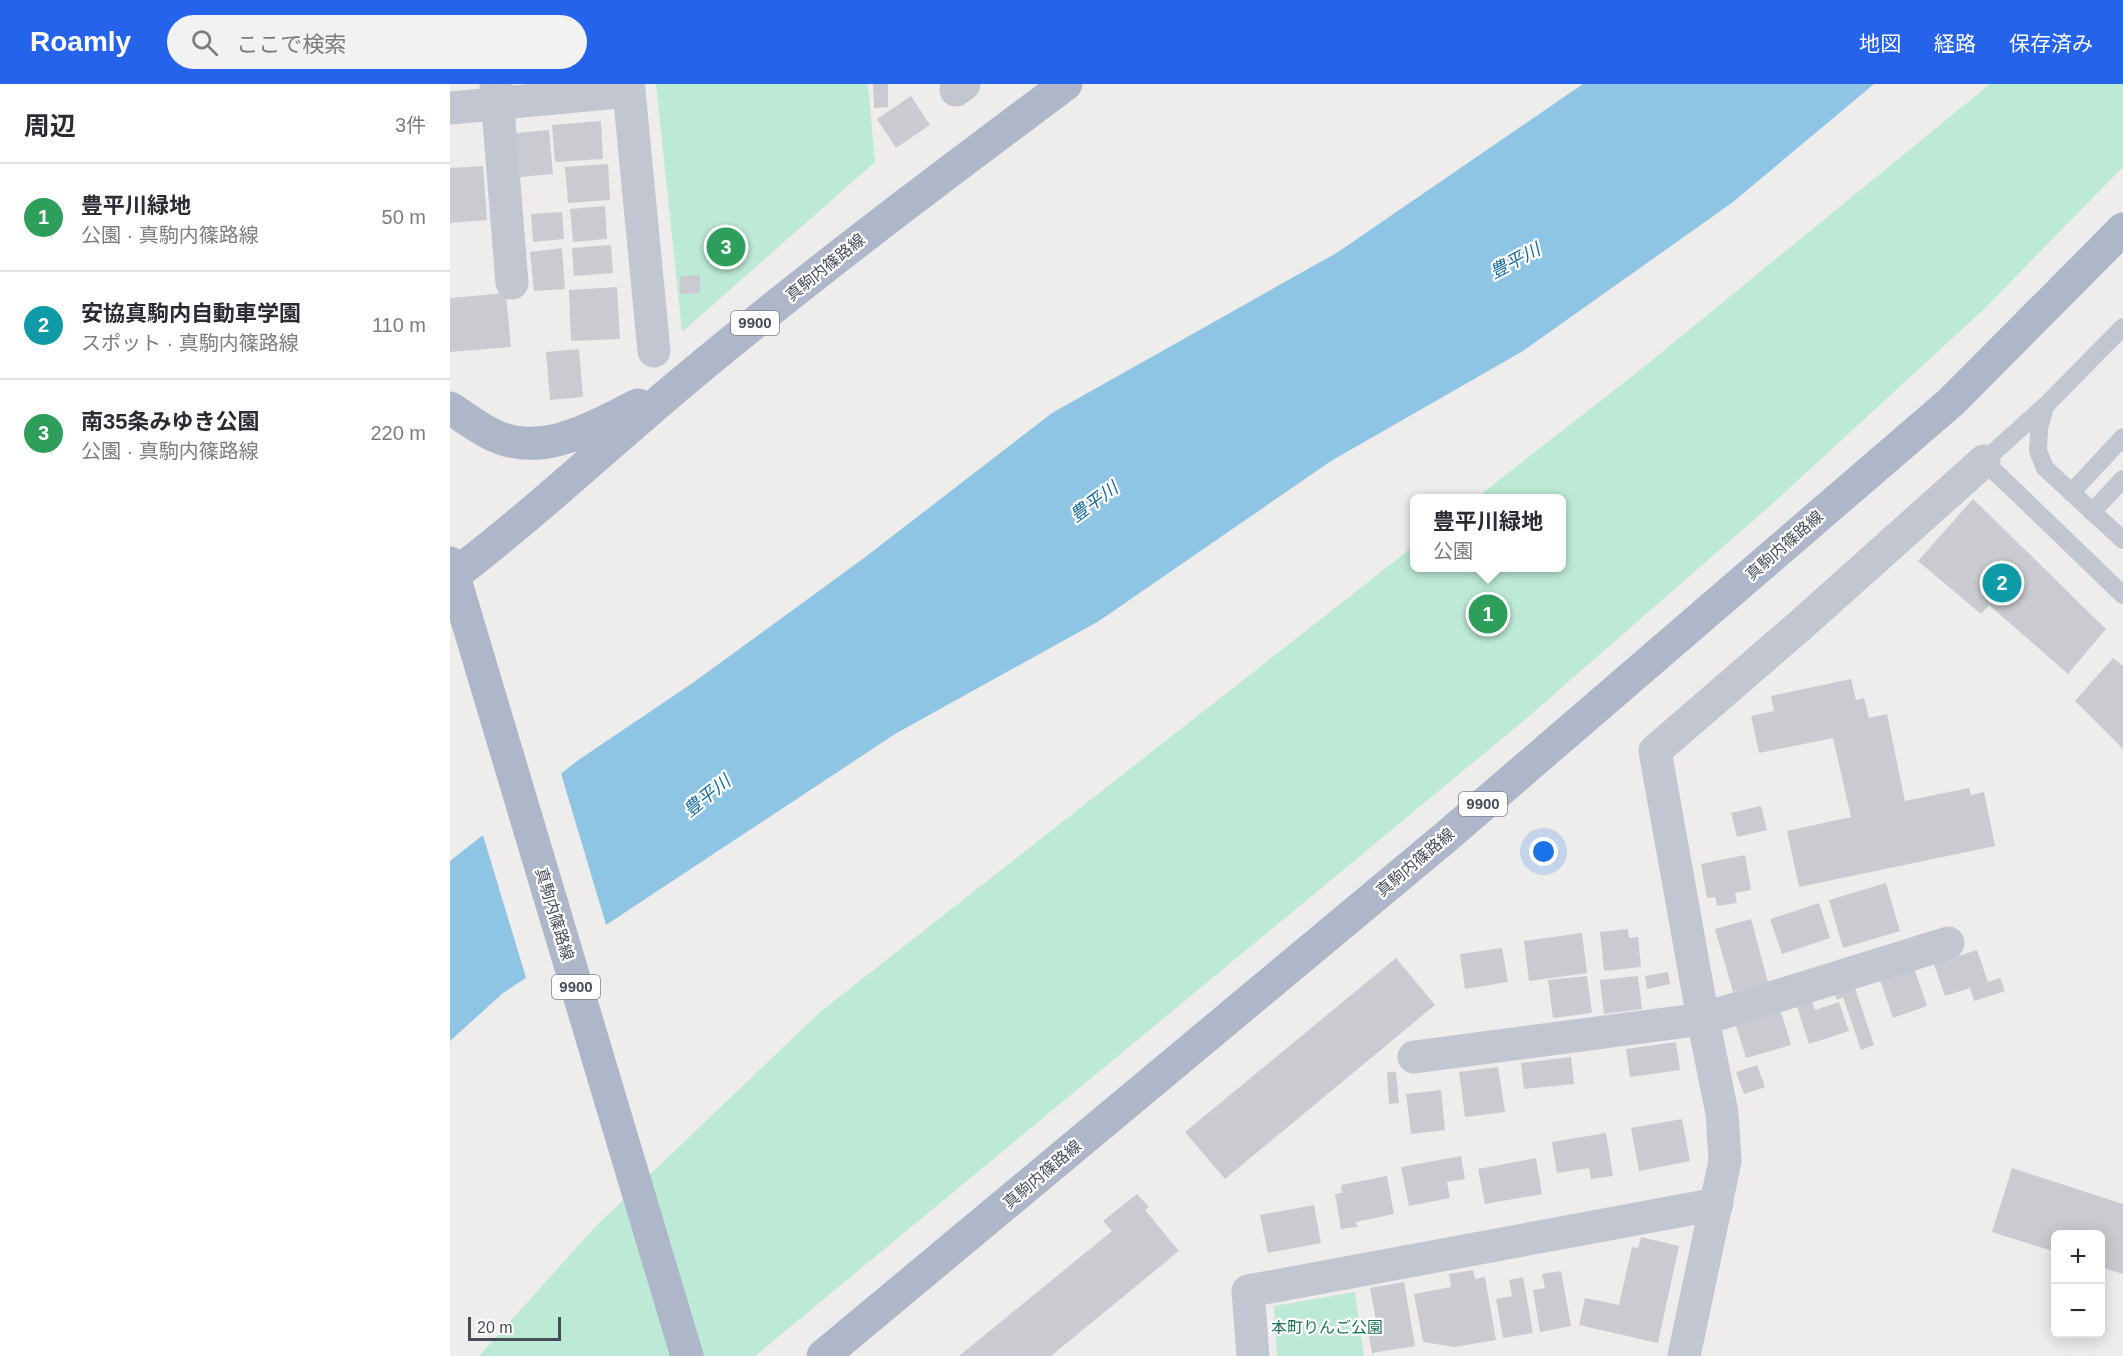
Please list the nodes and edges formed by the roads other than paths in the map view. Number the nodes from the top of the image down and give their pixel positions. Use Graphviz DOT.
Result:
graph roads {
  1 [pos="1066,84"];
  2 [pos="629,88"];
  3 [pos="497,94"];
  4 [pos="450,108"];
  5 [pos="2123,229"];
  6 [pos="512,283"];
  7 [pos="2123,327"];
  8 [pos="654,351"];
  9 [pos="680,384"];
  10 [pos="2046,406"];
  11 [pos="450,408"];
  12 [pos="2123,437"];
  13 [pos="1984,461"];
  14 [pos="2123,479"];
  15 [pos="2071,493"];
  16 [pos="2092,512"];
  17 [pos="2123,540"];
  18 [pos="452,569"];
  19 [pos="2123,595"];
  20 [pos="1948,943"];
  21 [pos="1703,1019"];
  22 [pos="1414,1057"];
  23 [pos="1717,1204"];
  24 [pos="687,1356"];
  25 [pos="823,1356"];
  26 [pos="1253,1356"];
  27 [pos="1684,1356"];
  1 -- 9 [label="main road, 真駒内篠路線 / 9900"];
  2 -- 3 [label="street"];
  2 -- 8 [label="street"];
  3 -- 4 [label="street"];
  3 -- 6 [label="street"];
  5 -- 25 [label="main road, 真駒内篠路線 / 9900"];
  7 -- 10 [label="lane"];
  9 -- 11 [label="main road"];
  9 -- 18 [label="main road, 真駒内篠路線 / 9900"];
  10 -- 13 [label="lane"];
  10 -- 15 [label="lane"];
  12 -- 15 [label="lane"];
  13 -- 19 [label="lane"];
  13 -- 21 [label="street"];
  14 -- 16 [label="lane"];
  15 -- 16 [label="lane"];
  16 -- 17 [label="lane"];
  18 -- 24 [label="main road, 真駒内篠路線 / 9900"];
  20 -- 21 [label="street"];
  21 -- 22 [label="street"];
  21 -- 23 [label="street"];
  23 -- 26 [label="street"];
  23 -- 27 [label="street"];
}
